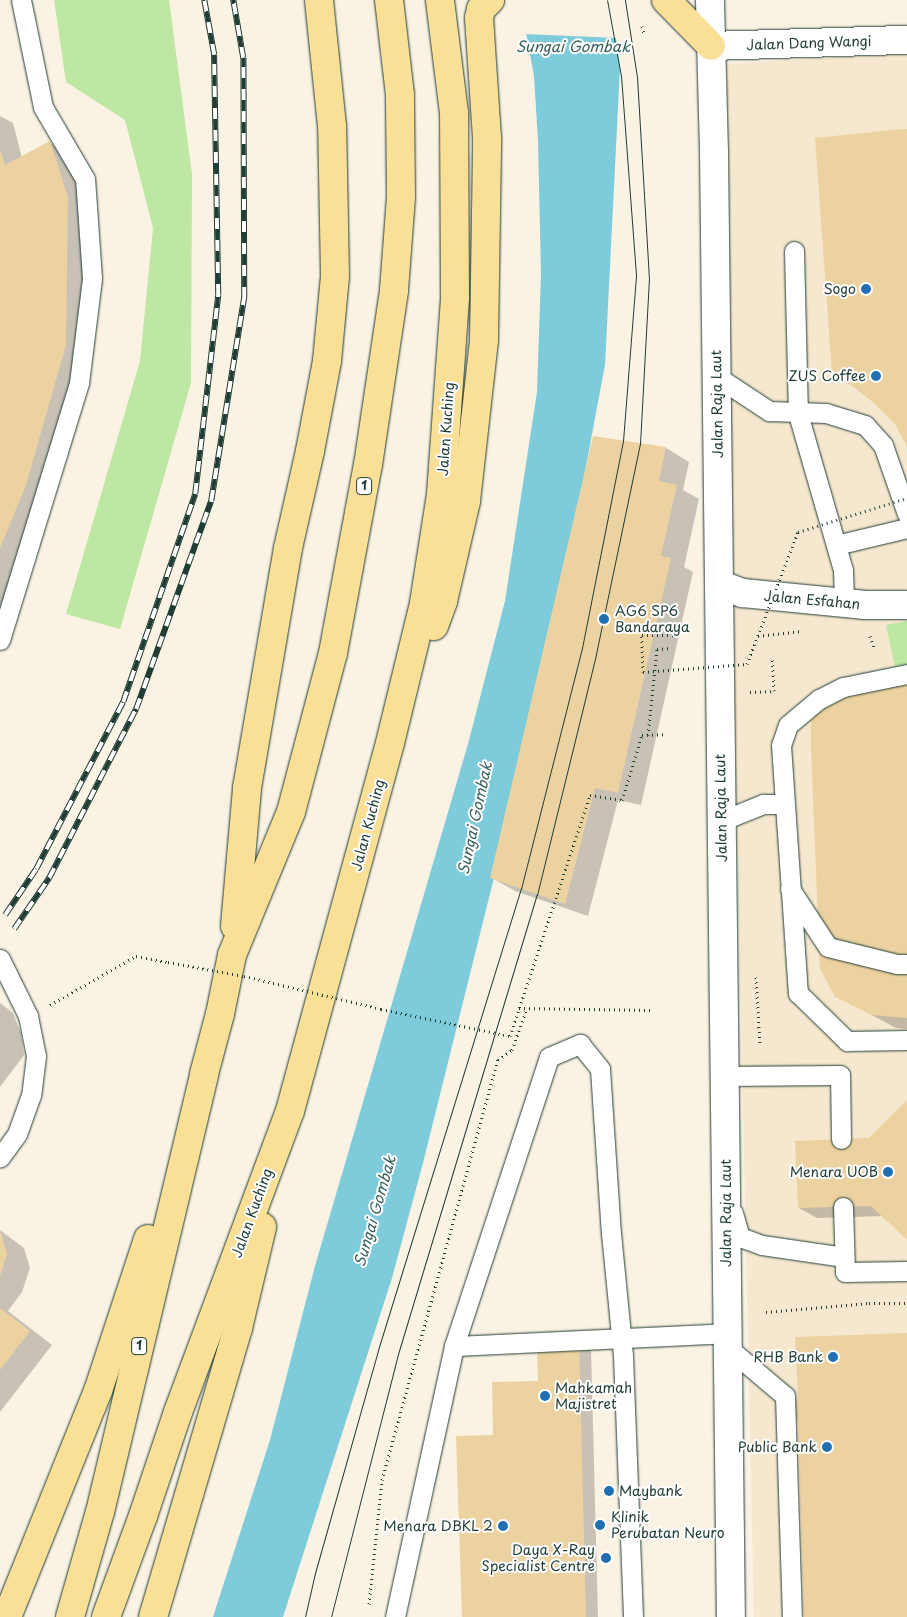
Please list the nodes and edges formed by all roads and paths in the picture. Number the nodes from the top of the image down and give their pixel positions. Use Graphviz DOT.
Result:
graph roads {
  1 [pos="21,0"];
  2 [pos="319,0"];
  3 [pos="389,0"];
  4 [pos="440,0"];
  5 [pos="490,0"];
  6 [pos="666,0"];
  7 [pos="710,0"];
  8 [pos="642,26"];
  9 [pos="644,34"];
  10 [pos="907,40"];
  11 [pos="711,46"];
  12 [pos="794,251"];
  13 [pos="716,376"];
  14 [pos="798,414"];
  15 [pos="907,498"];
  16 [pos="907,514"];
  17 [pos="907,528"];
  18 [pos="836,545"];
  19 [pos="719,584"];
  20 [pos="844,603"];
  21 [pos="907,605"];
  22 [pos="673,635"];
  23 [pos="0,640"];
  24 [pos="672,648"];
  25 [pos="772,658"];
  26 [pos="747,664"];
  27 [pos="654,670"];
  28 [pos="748,673"];
  29 [pos="907,674"];
  30 [pos="748,683"];
  31 [pos="667,734"];
  32 [pos="648,735"];
  33 [pos="390,743"];
  34 [pos="784,804"];
  35 [pos="721,823"];
  36 [pos="790,888"];
  37 [pos="232,955"];
  38 [pos="0,959"];
  39 [pos="907,964"];
  40 [pos="48,1006"];
  41 [pos="519,1008"];
  42 [pos="527,1008"];
  43 [pos="650,1010"];
  44 [pos="907,1040"];
  45 [pos="204,1074"];
  46 [pos="724,1076"];
  47 [pos="290,1111"];
  48 [pos="841,1139"];
  49 [pos="0,1157"];
  50 [pos="727,1189"];
  51 [pos="843,1207"];
  52 [pos="844,1257"];
  53 [pos="907,1271"];
  54 [pos="907,1303"];
  55 [pos="766,1312"];
  56 [pos="622,1338"];
  57 [pos="727,1340"];
  58 [pos="454,1346"];
  59 [pos="369,1607"];
  60 [pos="7,1617"];
  61 [pos="70,1617"];
  62 [pos="106,1617"];
  63 [pos="153,1617"];
  64 [pos="395,1617"];
  65 [pos="633,1617"];
  66 [pos="731,1617"];
  67 [pos="792,1617"];
  1 -- 23 [label="lane"];
  2 -- 37 [label="highway"];
  3 -- 37 [label="highway, 1"];
  4 -- 33 [label="highway, Jalan Kuching"];
  5 -- 33 [label="highway"];
  6 -- 11 [label="highway"];
  7 -- 11 [label="main road, Jalan Raja Laut"];
  8 -- 9 [label="path"];
  10 -- 11 [label="main road, Jalan Dang Wangi"];
  11 -- 13 [label="main road, Jalan Raja Laut"];
  12 -- 14 [label="lane"];
  13 -- 14 [label="lane"];
  13 -- 19 [label="main road, Jalan Raja Laut"];
  14 -- 16 [label="lane"];
  14 -- 18 [label="lane"];
  15 -- 26 [label="path, bridge"];
  17 -- 18 [label="lane"];
  18 -- 20 [label="lane"];
  19 -- 20 [label="main road, Jalan Esfahan"];
  19 -- 35 [label="main road, Jalan Raja Laut"];
  20 -- 21 [label="main road, Jalan Esfahan"];
  22 -- 27 [label="path, bridge"];
  24 -- 27 [label="path"];
  25 -- 30 [label="path"];
  26 -- 27 [label="path, bridge"];
  26 -- 28 [label="path"];
  27 -- 32 [label="path"];
  29 -- 34 [label="lane"];
  31 -- 32 [label="path"];
  32 -- 41 [label="path"];
  33 -- 47 [label="highway, Jalan Kuching"];
  34 -- 35 [label="lane"];
  34 -- 36 [label="lane"];
  35 -- 46 [label="main road, Jalan Raja Laut"];
  36 -- 39 [label="lane"];
  36 -- 44 [label="lane"];
  37 -- 45 [label="highway, 1"];
  38 -- 49 [label="lane"];
  40 -- 41 [label="path, bridge"];
  41 -- 42 [label="path"];
  42 -- 43 [label="path"];
  42 -- 59 [label="path"];
  45 -- 60 [label="highway"];
  45 -- 61 [label="highway, 1"];
  46 -- 48 [label="lane"];
  46 -- 50 [label="main road, Jalan Raja Laut"];
  47 -- 62 [label="highway, Jalan Kuching"];
  47 -- 63 [label="highway"];
  50 -- 52 [label="lane"];
  50 -- 57 [label="main road, Jalan Raja Laut"];
  51 -- 52 [label="lane"];
  52 -- 53 [label="lane"];
  54 -- 55 [label="path"];
  56 -- 57 [label="lane"];
  56 -- 58 [label="lane"];
  56 -- 58 [label="lane"];
  56 -- 65 [label="lane"];
  57 -- 66 [label="main road, Jalan Raja Laut"];
  57 -- 67 [label="lane"];
  58 -- 64 [label="lane"];
}
